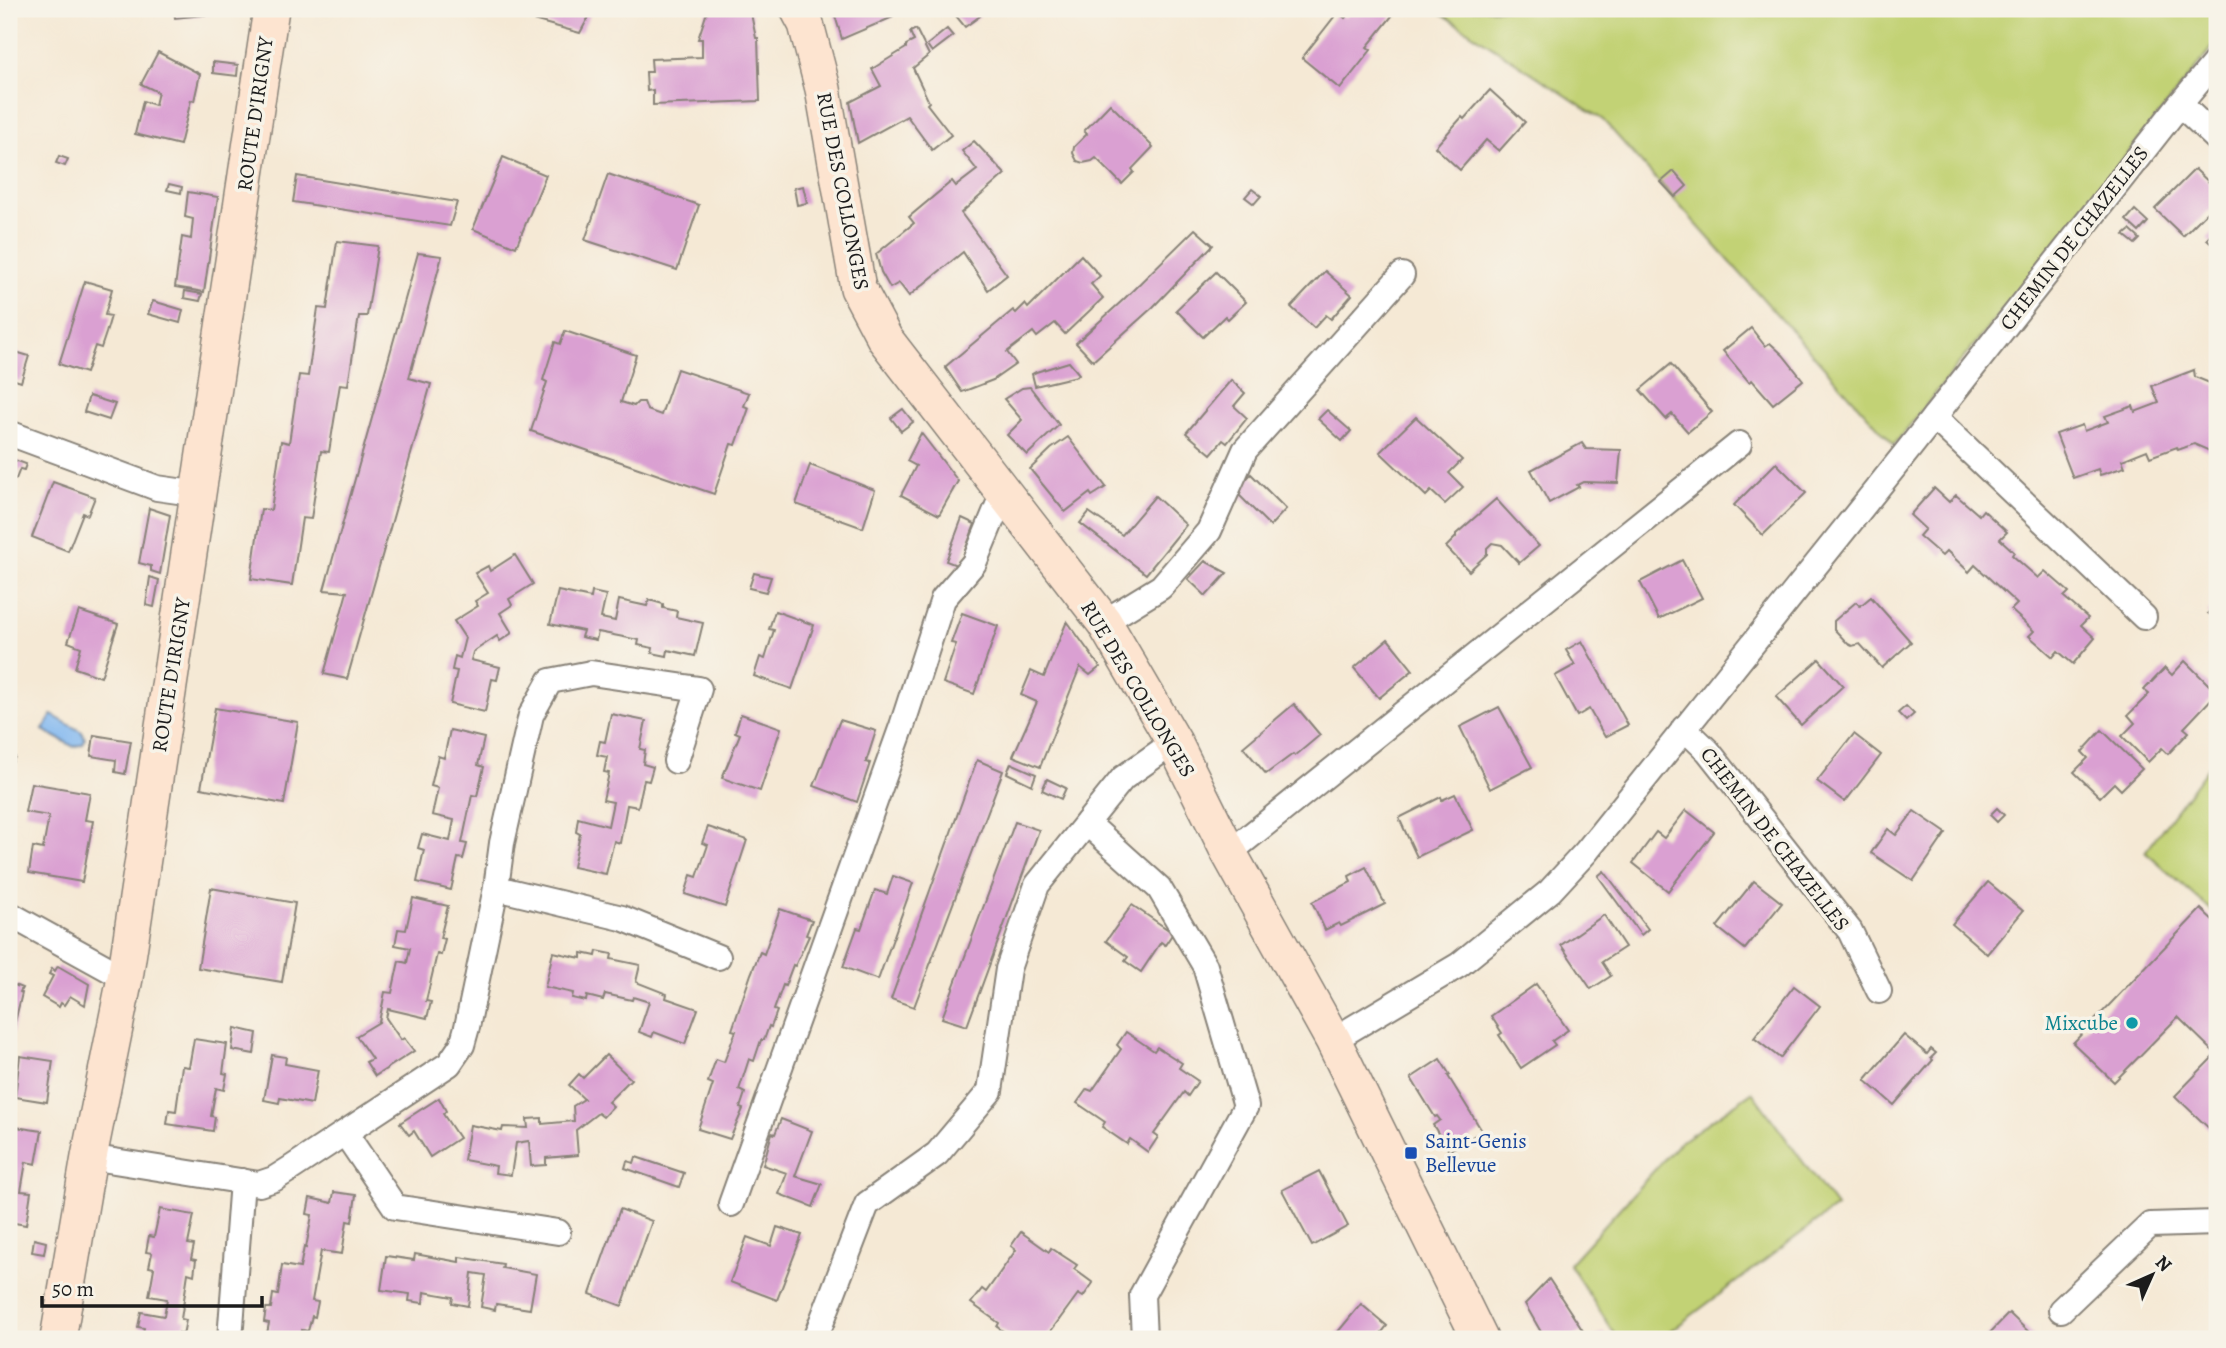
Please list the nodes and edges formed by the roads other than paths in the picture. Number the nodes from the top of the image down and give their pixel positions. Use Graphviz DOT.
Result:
graph roads {
  1 [pos="271,9"];
  2 [pos="798,9"];
  3 [pos="2217,60"];
  4 [pos="2180,104"];
  5 [pos="2217,139"];
  6 [pos="1402,275"];
  7 [pos="1934,417"];
  8 [pos="9,433"];
  9 [pos="1739,444"];
  10 [pos="1003,493"];
  11 [pos="199,494"];
  12 [pos="2144,617"];
  13 [pos="1104,622"];
  14 [pos="1684,728"];
  15 [pos="1174,742"];
  16 [pos="676,761"];
  17 [pos="1087,823"];
  18 [pos="1229,852"];
  19 [pos="496,888"];
  20 [pos="9,914"];
  21 [pos="718,957"];
  22 [pos="125,978"];
  23 [pos="1879,991"];
  24 [pos="1334,1040"];
  25 [pos="345,1133"];
  26 [pos="89,1157"];
  27 [pos="242,1181"];
  28 [pos="732,1204"];
  29 [pos="2217,1223"];
  30 [pos="558,1232"];
  31 [pos="2061,1310"];
  32 [pos="58,1339"];
  33 [pos="230,1339"];
  34 [pos="815,1339"];
  35 [pos="1144,1339"];
  36 [pos="1480,1339"];
  1 -- 11 [label="street, ROUTE D'IRIGNY"];
  2 -- 10 [label="street, RUE DES COLLONGES"];
  3 -- 4 [label="street, CHEMIN DE CHAZELLES"];
  4 -- 5 [label="street"];
  4 -- 7 [label="street, CHEMIN DE CHAZELLES"];
  6 -- 13 [label="street"];
  7 -- 12 [label="street"];
  7 -- 14 [label="street, CHEMIN DE CHAZELLES"];
  8 -- 11 [label="street"];
  9 -- 18 [label="street"];
  10 -- 13 [label="street, RUE DES COLLONGES"];
  10 -- 28 [label="street"];
  11 -- 22 [label="street, ROUTE D'IRIGNY"];
  13 -- 15 [label="street, RUE DES COLLONGES"];
  14 -- 23 [label="street, CHEMIN DE CHAZELLES"];
  14 -- 24 [label="street, CHEMIN DE CHAZELLES"];
  15 -- 17 [label="street"];
  15 -- 18 [label="street, RUE DES COLLONGES"];
  16 -- 19 [label="street"];
  17 -- 34 [label="street"];
  17 -- 35 [label="street"];
  18 -- 24 [label="street, RUE DES COLLONGES"];
  19 -- 21 [label="street"];
  19 -- 25 [label="street"];
  20 -- 22 [label="street"];
  22 -- 26 [label="street, ROUTE D'IRIGNY"];
  24 -- 36 [label="street, RUE DES COLLONGES"];
  25 -- 27 [label="street"];
  25 -- 30 [label="street"];
  26 -- 27 [label="street"];
  26 -- 32 [label="street, ROUTE D'IRIGNY"];
  27 -- 33 [label="street"];
  29 -- 31 [label="street"];
}
